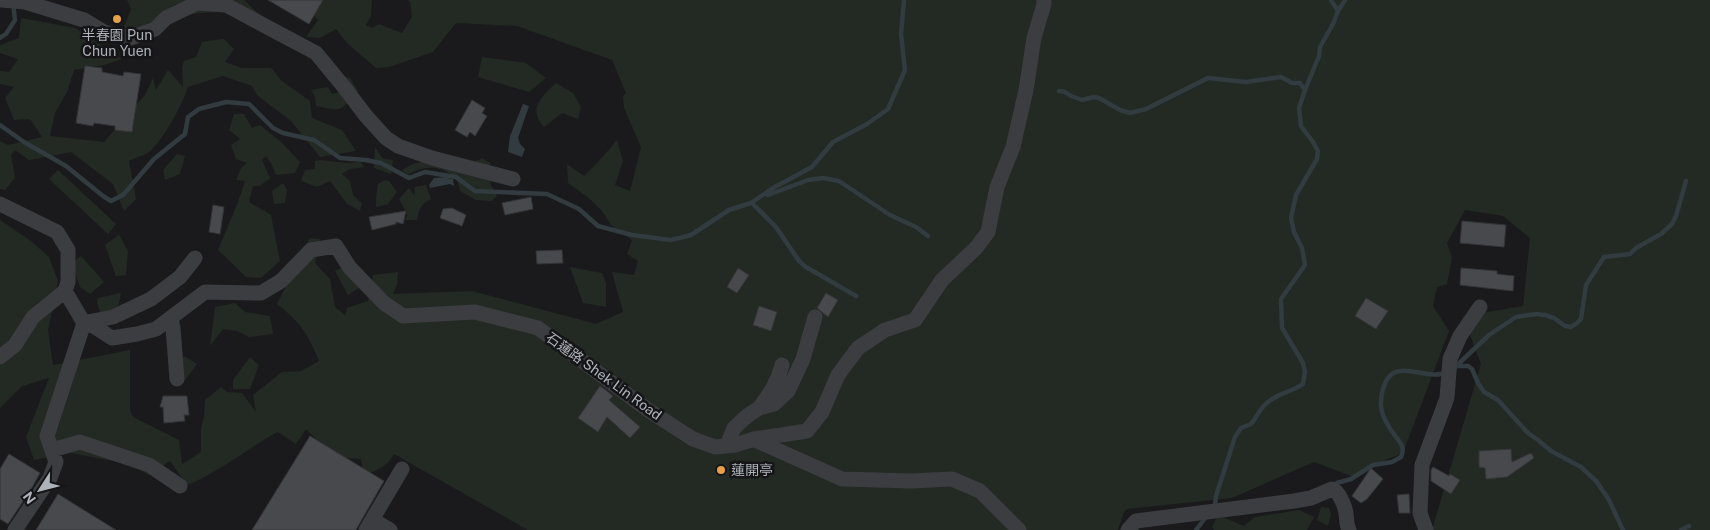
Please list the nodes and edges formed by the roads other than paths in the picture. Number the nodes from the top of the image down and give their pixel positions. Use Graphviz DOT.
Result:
graph roads {
  1 [pos="2,0"];
  2 [pos="1044,0"];
  3 [pos="196,2"];
  4 [pos="513,179"];
  5 [pos="0,204"];
  6 [pos="195,258"];
  7 [pos="65,291"];
  8 [pos="1480,307"];
  9 [pos="814,317"];
  10 [pos="171,318"];
  11 [pos="85,323"];
  12 [pos="0,357"];
  13 [pos="782,365"];
  14 [pos="177,379"];
  15 [pos="759,408"];
  16 [pos="754,439"];
  17 [pos="727,445"];
  18 [pos="52,450"];
  19 [pos="402,469"];
  20 [pos="180,486"];
  21 [pos="370,525"];
  22 [pos="16,530"];
  23 [pos="390,530"];
  24 [pos="1019,530"];
  25 [pos="1128,530"];
  26 [pos="1349,530"];
  27 [pos="1426,530"];
  1 -- 3 [label="street"];
  2 -- 16 [label="street, 石蓮路 Shek Lin Road"];
  3 -- 4 [label="street"];
  5 -- 7 [label="street"];
  6 -- 11 [label="street"];
  7 -- 11 [label="street, 石蓮路 Shek Lin Road"];
  7 -- 12 [label="street"];
  8 -- 27 [label="street"];
  9 -- 15 [label="street"];
  10 -- 11 [label="street, 石蓮路 Shek Lin Road"];
  10 -- 14 [label="street"];
  10 -- 17 [label="street, 石蓮路 Shek Lin Road"];
  11 -- 18 [label="street"];
  13 -- 15 [label="street"];
  15 -- 17 [label="street"];
  16 -- 17 [label="street, 石蓮路 Shek Lin Road"];
  16 -- 24 [label="street"];
  18 -- 20 [label="street"];
  18 -- 22 [label="street"];
  19 -- 21 [label="street"];
  21 -- 23 [label="street"];
  25 -- 26 [label="street"];
}
